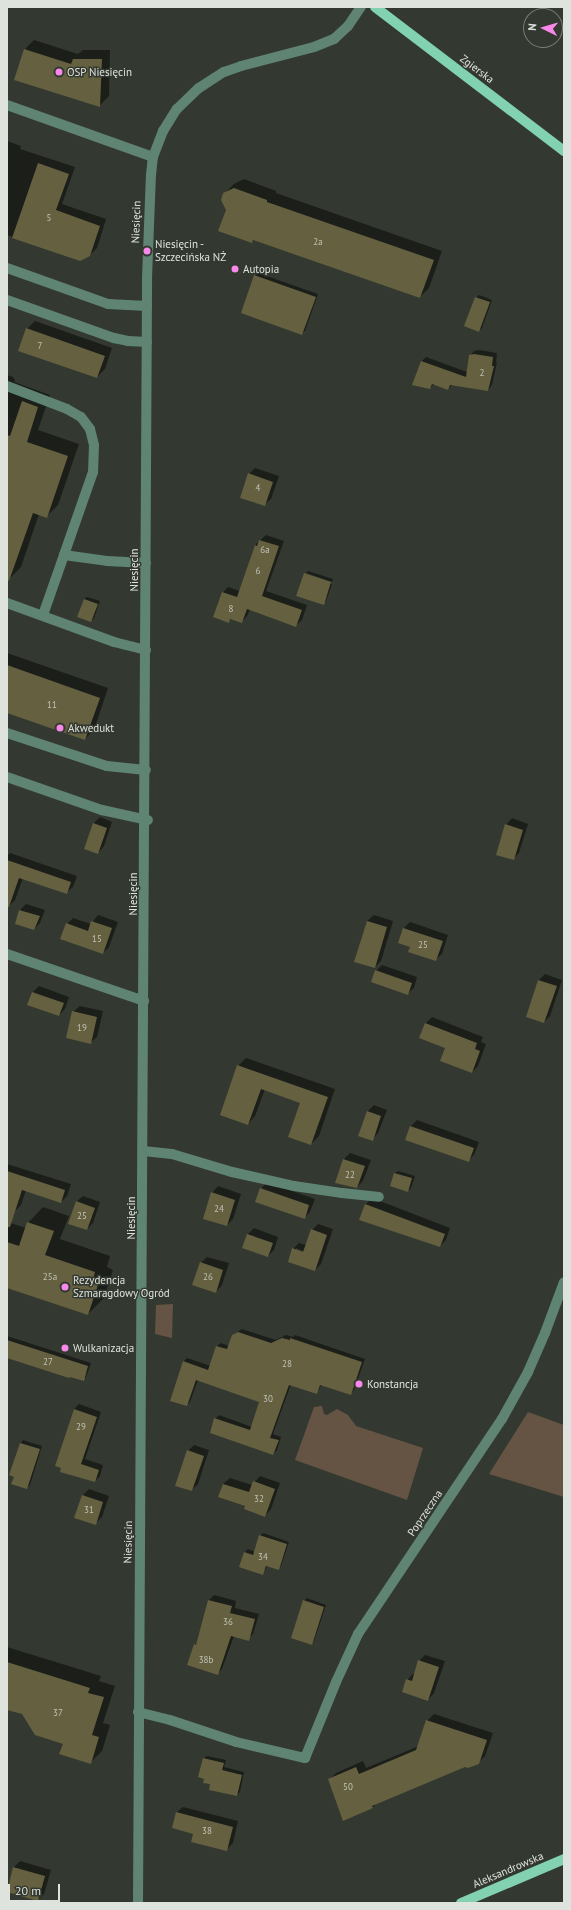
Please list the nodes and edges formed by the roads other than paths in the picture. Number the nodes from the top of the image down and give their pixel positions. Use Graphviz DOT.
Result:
graph roads {
  1 [pos="361,7"];
  2 [pos="375,7"];
  3 [pos="7,105"];
  4 [pos="564,151"];
  5 [pos="153,157"];
  6 [pos="7,268"];
  7 [pos="7,300"];
  8 [pos="148,306"];
  9 [pos="148,342"];
  10 [pos="7,386"];
  11 [pos="64,555"];
  12 [pos="146,562"];
  13 [pos="7,603"];
  14 [pos="43,616"];
  15 [pos="146,650"];
  16 [pos="7,733"];
  17 [pos="146,770"];
  18 [pos="7,777"];
  19 [pos="147,819"];
  20 [pos="7,954"];
  21 [pos="144,1001"];
  22 [pos="143,1151"];
  23 [pos="379,1197"];
  24 [pos="564,1282"];
  25 [pos="138,1712"];
  26 [pos="564,1859"];
  27 [pos="138,1903"];
  28 [pos="461,1903"];
  1 -- 5 [label="street, Niesięcin"];
  2 -- 4 [label="main road, Zgierska"];
  3 -- 5 [label="street"];
  5 -- 8 [label="street, Niesięcin"];
  6 -- 8 [label="street"];
  7 -- 9 [label="street"];
  8 -- 9 [label="street, Niesięcin"];
  9 -- 12 [label="street, Niesięcin"];
  10 -- 11 [label="street"];
  11 -- 12 [label="street"];
  11 -- 14 [label="street"];
  12 -- 15 [label="street, Niesięcin"];
  13 -- 14 [label="street"];
  14 -- 15 [label="street"];
  15 -- 17 [label="street, Niesięcin"];
  16 -- 17 [label="street"];
  17 -- 19 [label="street, Niesięcin"];
  18 -- 19 [label="street"];
  19 -- 21 [label="street, Niesięcin"];
  20 -- 21 [label="street"];
  21 -- 22 [label="street, Niesięcin"];
  22 -- 23 [label="street"];
  22 -- 25 [label="street, Niesięcin"];
  24 -- 25 [label="street, Poprzeczna"];
  25 -- 27 [label="street, Niesięcin"];
  26 -- 28 [label="main road, Aleksandrowska"];
}
